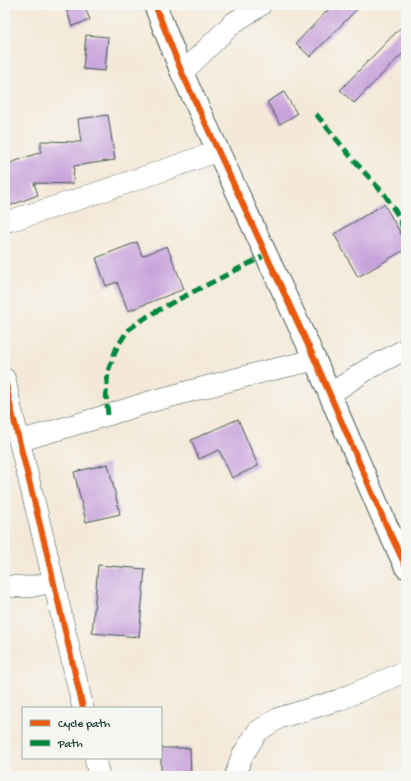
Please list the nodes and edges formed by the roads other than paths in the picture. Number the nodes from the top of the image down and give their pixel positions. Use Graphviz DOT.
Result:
graph roads {
  1 [pos="155,5"];
  2 [pos="261,5"];
  3 [pos="182,72"];
  4 [pos="218,151"];
  5 [pos="5,222"];
  6 [pos="406,349"];
  7 [pos="315,360"];
  8 [pos="5,379"];
  9 [pos="330,394"];
  10 [pos="19,441"];
  11 [pos="406,567"];
  12 [pos="53,582"];
  13 [pos="5,586"];
  14 [pos="406,671"];
  15 [pos="83,707"];
  16 [pos="95,759"];
  17 [pos="99,776"];
  18 [pos="235,776"];
  1 -- 3 [label="street"];
  2 -- 3 [label="street"];
  3 -- 4 [label="street"];
  4 -- 5 [label="street"];
  4 -- 7 [label="street"];
  6 -- 9 [label="street"];
  7 -- 9 [label="street"];
  7 -- 10 [label="street"];
  8 -- 10 [label="street"];
  9 -- 11 [label="street"];
  10 -- 12 [label="street"];
  12 -- 13 [label="street"];
  12 -- 15 [label="street"];
  14 -- 18 [label="street"];
  16 -- 17 [label="street"];
}
